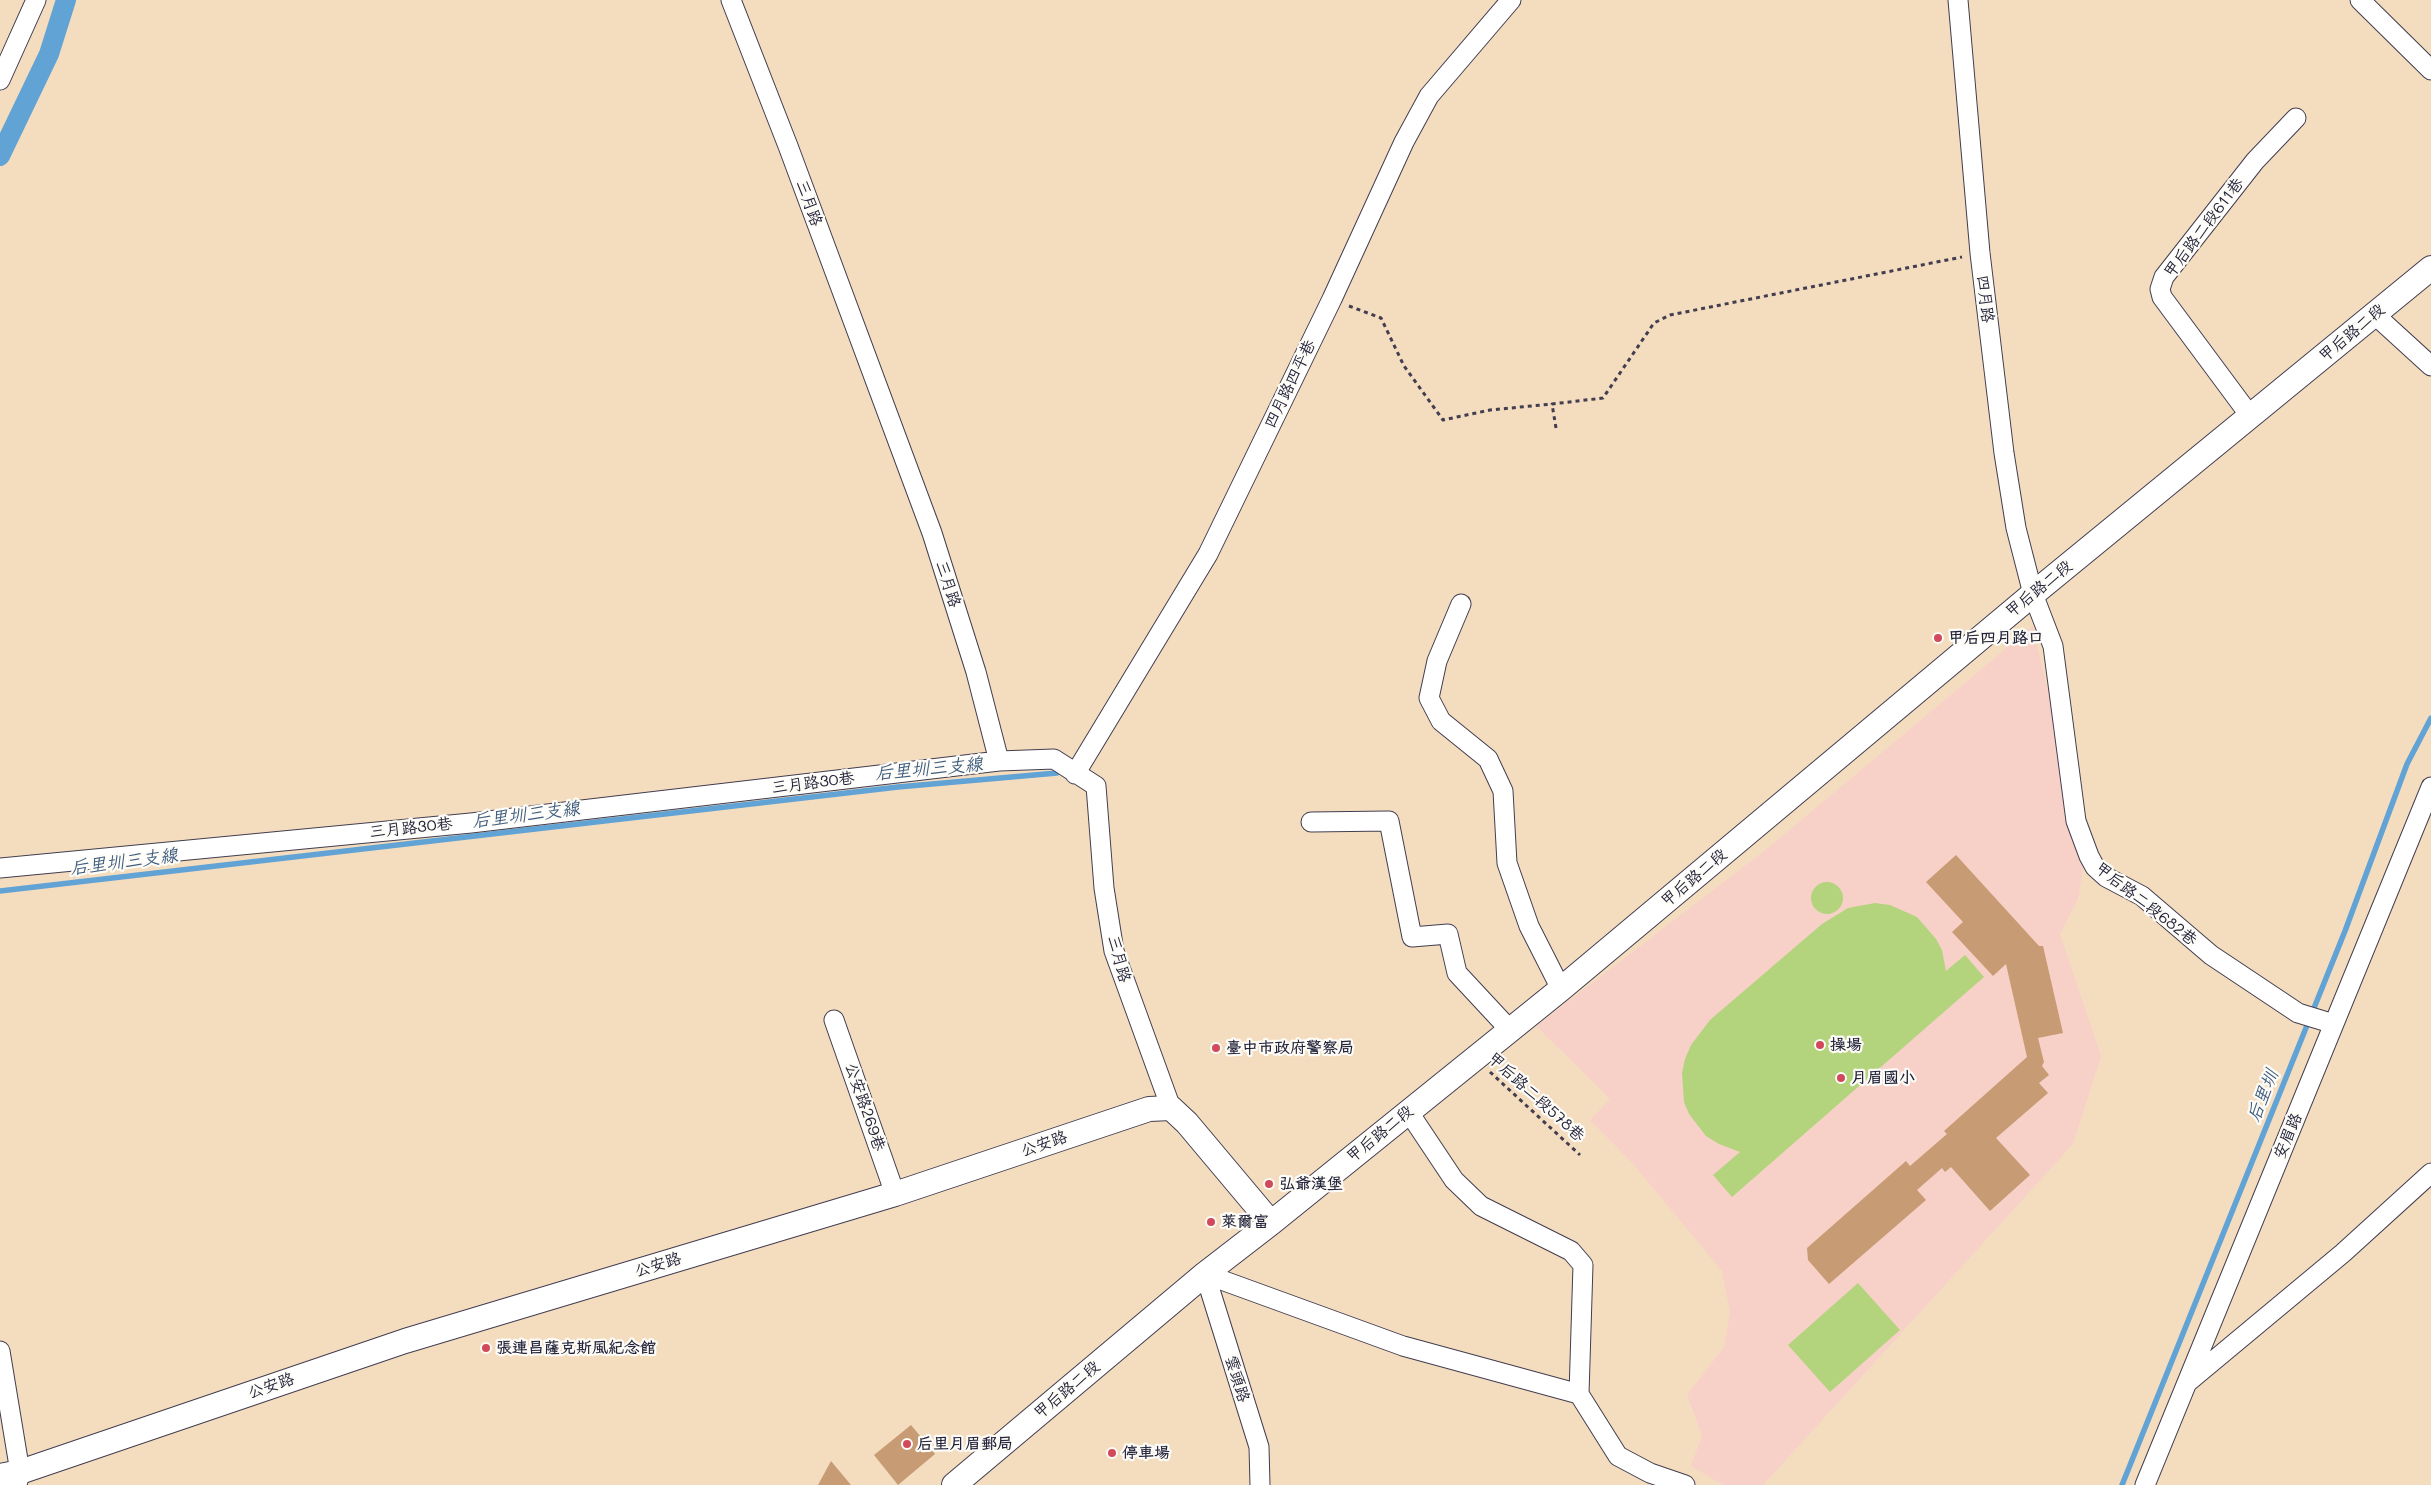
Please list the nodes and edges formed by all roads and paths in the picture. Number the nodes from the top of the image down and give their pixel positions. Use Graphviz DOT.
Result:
graph roads {
  1 [pos="36,0"];
  2 [pos="731,0"];
  3 [pos="1511,0"];
  4 [pos="1958,0"];
  5 [pos="2360,0"];
  6 [pos="2431,70"];
  7 [pos="0,80"];
  8 [pos="2296,118"];
  9 [pos="1980,254"];
  10 [pos="2431,268"];
  11 [pos="1332,299"];
  12 [pos="2374,314"];
  13 [pos="2431,366"];
  14 [pos="1552,404"];
  15 [pos="2251,417"];
  16 [pos="1556,428"];
  17 [pos="2033,594"];
  18 [pos="1461,604"];
  19 [pos="999,761"];
  20 [pos="1076,774"];
  21 [pos="2431,787"];
  22 [pos="1310,822"];
  23 [pos="0,868"];
  24 [pos="1561,989"];
  25 [pos="834,1020"];
  26 [pos="2334,1024"];
  27 [pos="1510,1030"];
  28 [pos="1475,1059"];
  29 [pos="1171,1108"];
  30 [pos="1408,1111"];
  31 [pos="1580,1154"];
  32 [pos="2431,1172"];
  33 [pos="895,1194"];
  34 [pos="1272,1223"];
  35 [pos="1205,1274"];
  36 [pos="0,1351"];
  37 [pos="2186,1384"];
  38 [pos="1579,1394"];
  39 [pos="17,1479"];
  40 [pos="954,1485"];
  41 [pos="1260,1485"];
  42 [pos="1685,1485"];
  43 [pos="2145,1485"];
  1 -- 7 [label="street"];
  2 -- 19 [label="street, 三月路"];
  3 -- 11 [label="street, 四月路四平巷"];
  4 -- 9 [label="street, 四月路"];
  5 -- 6 [label="street"];
  8 -- 15 [label="street, 甲后路二段611巷"];
  9 -- 14 [label="path"];
  9 -- 17 [label="street, 四月路"];
  10 -- 12 [label="main road, 甲后路二段"];
  11 -- 14 [label="path"];
  11 -- 20 [label="street, 四月路四平巷"];
  12 -- 13 [label="street"];
  12 -- 15 [label="main road, 甲后路二段"];
  14 -- 16 [label="path"];
  15 -- 17 [label="main road, 甲后路二段"];
  17 -- 24 [label="main road, 甲后路二段"];
  17 -- 26 [label="street, 甲后路二段682巷"];
  18 -- 24 [label="street"];
  19 -- 20 [label="street, 三月路"];
  19 -- 23 [label="street, 三月路30巷"];
  20 -- 29 [label="street, 三月路"];
  21 -- 26 [label="street, 安眉路"];
  22 -- 27 [label="street"];
  24 -- 27 [label="main road, 甲后路二段"];
  25 -- 33 [label="street, 公安路269巷"];
  26 -- 37 [label="street, 安眉路"];
  27 -- 28 [label="main road, 甲后路二段"];
  28 -- 30 [label="main road, 甲后路二段"];
  28 -- 31 [label="path, 甲后路二段578巷"];
  29 -- 33 [label="main road, 公安路"];
  29 -- 34 [label="main road"];
  30 -- 34 [label="main road, 甲后路二段"];
  30 -- 38 [label="street"];
  32 -- 37 [label="street"];
  33 -- 39 [label="main road, 公安路"];
  34 -- 35 [label="main road, 甲后路二段"];
  35 -- 38 [label="street"];
  35 -- 40 [label="main road, 甲后路二段"];
  35 -- 41 [label="street, 雲頭路"];
  36 -- 39 [label="street"];
  37 -- 43 [label="street, 安眉路"];
  38 -- 42 [label="street"];
}
